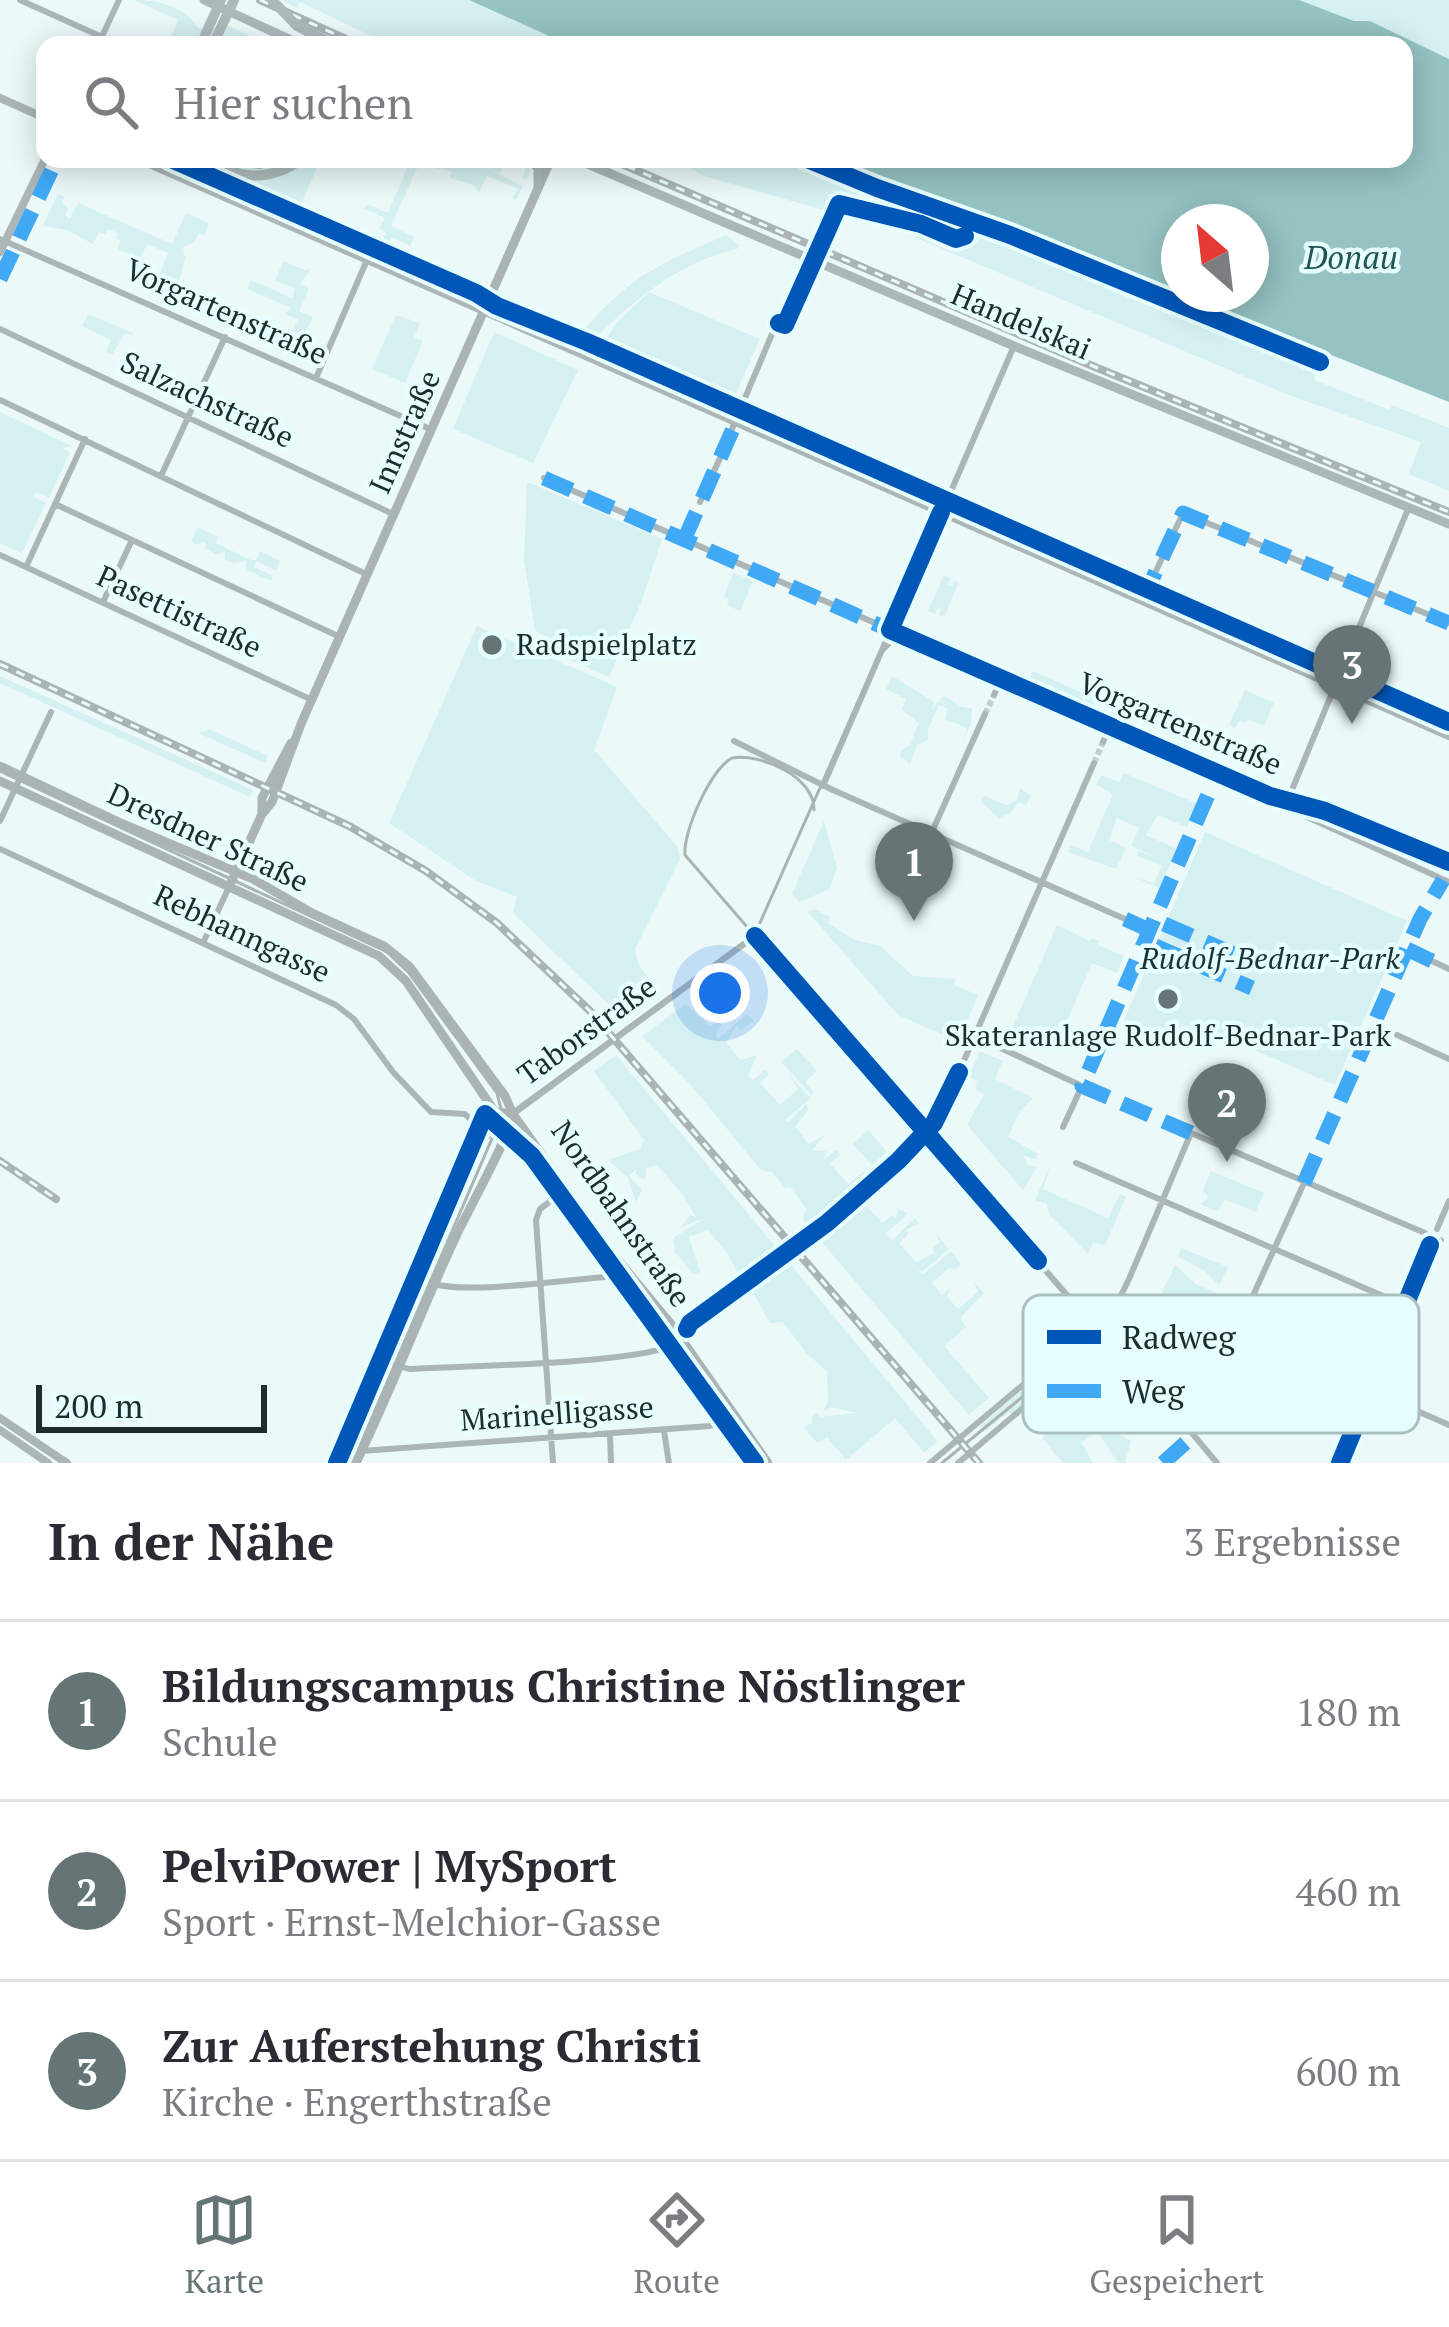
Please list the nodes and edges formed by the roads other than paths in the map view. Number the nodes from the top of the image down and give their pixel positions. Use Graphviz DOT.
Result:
graph roads {
  1 [pos="20,0"];
  2 [pos="119,0"];
  3 [pos="204,0"];
  4 [pos="221,0"];
  5 [pos="234,0"];
  6 [pos="272,0"];
  7 [pos="275,33"];
  8 [pos="90,36"];
  9 [pos="102,36"];
  10 [pos="210,36"];
  11 [pos="212,36"];
  12 [pos="278,36"];
  13 [pos="282,36"];
  14 [pos="317,36"];
  15 [pos="0,98"];
  16 [pos="36,114"];
  17 [pos="40,168"];
  18 [pos="158,168"];
  19 [pos="221,168"];
  20 [pos="285,168"];
  21 [pos="538,168"];
  22 [pos="547,168"];
  23 [pos="597,168"];
  24 [pos="538,189"];
  25 [pos="3,240"];
  26 [pos="0,252"];
  27 [pos="805,256"];
  28 [pos="368,260"];
  29 [pos="485,311"];
  30 [pos="0,329"];
  31 [pos="225,338"];
  32 [pos="1014,346"];
  33 [pos="316,378"];
  34 [pos="0,400"];
  35 [pos="188,418"];
  36 [pos="736,422"];
  37 [pos="433,430"];
  38 [pos="85,440"];
  39 [pos="726,443"];
  40 [pos="720,458"];
  41 [pos="161,476"];
  42 [pos="544,478"];
  43 [pos="700,502"];
  44 [pos="55,504"];
  45 [pos="1408,509"];
  46 [pos="941,512"];
  47 [pos="394,515"];
  48 [pos="694,517"];
  49 [pos="1449,524"];
  50 [pos="132,540"];
  51 [pos="684,540"];
  52 [pos="0,555"];
  53 [pos="26,566"];
  54 [pos="368,575"];
  55 [pos="1375,591"];
  56 [pos="1142,599"];
  57 [pos="103,602"];
  58 [pos="1449,623"];
  59 [pos="890,629"];
  60 [pos="340,638"];
  61 [pos="1001,679"];
  62 [pos="1335,687"];
  63 [pos="994,695"];
  64 [pos="312,700"];
  65 [pos="51,712"];
  66 [pos="986,714"];
  67 [pos="1110,727"];
  68 [pos="1449,736"];
  69 [pos="734,741"];
  70 [pos="1103,742"];
  71 [pos="1094,763"];
  72 [pos="0,766"];
  73 [pos="20,776"];
  74 [pos="0,781"];
  75 [pos="824,786"];
  76 [pos="15,788"];
  77 [pos="1287,802"];
  78 [pos="0,821"];
  79 [pos="932,834"];
  80 [pos="0,849"];
  81 [pos="1449,862"];
  82 [pos="237,872"];
  83 [pos="1449,882"];
  84 [pos="1041,883"];
  85 [pos="229,887"];
  86 [pos="1125,919"];
  87 [pos="203,943"];
  88 [pos="392,958"];
  89 [pos="1432,961"];
  90 [pos="1449,969"];
  91 [pos="1397,1035"];
  92 [pos="975,1036"];
  93 [pos="1449,1059"];
  94 [pos="958,1072"];
  95 [pos="496,1112"];
  96 [pos="512,1114"];
  97 [pos="1063,1126"];
  98 [pos="486,1138"];
  99 [pos="1076,1163"];
  100 [pos="1304,1183"];
  101 [pos="567,1189"];
  102 [pos="555,1198"];
  103 [pos="1162,1202"];
  104 [pos="1449,1202"];
  105 [pos="1437,1229"];
  106 [pos="1425,1233"];
  107 [pos="1445,1242"];
  108 [pos="1430,1245"];
  109 [pos="1275,1249"];
  110 [pos="622,1264"];
  111 [pos="610,1273"];
  112 [pos="539,1281"];
  113 [pos="429,1283"];
  114 [pos="644,1292"];
  115 [pos="1067,1295"];
  116 [pos="1120,1295"];
  117 [pos="1254,1295"];
  118 [pos="1381,1295"];
  119 [pos="1410,1295"];
  120 [pos="672,1347"];
  121 [pos="545,1361"];
  122 [pos="394,1365"];
  123 [pos="702,1371"];
  124 [pos="1023,1385"];
  125 [pos="1023,1408"];
  126 [pos="1419,1412"];
  127 [pos="730,1413"];
  128 [pos="0,1418"];
  129 [pos="719,1421"];
  130 [pos="1449,1425"];
  131 [pos="0,1430"];
  132 [pos="664,1430"];
  133 [pos="370,1433"];
  134 [pos="1192,1433"];
  135 [pos="1352,1433"];
  136 [pos="610,1434"];
  137 [pos="551,1438"];
  138 [pos="356,1450"];
  139 [pos="384,1451"];
  140 [pos="48,1463"];
  141 [pos="67,1463"];
  142 [pos="343,1463"];
  143 [pos="356,1463"];
  144 [pos="553,1463"];
  145 [pos="611,1463"];
  146 [pos="669,1463"];
  147 [pos="750,1463"];
  148 [pos="768,1463"];
  149 [pos="930,1463"];
  150 [pos="958,1463"];
  151 [pos="1217,1463"];
  152 [pos="1340,1463"];
  1 -- 8 [label="street"];
  2 -- 9 [label="street"];
  3 -- 7 [label="main road"];
  4 -- 10 [label="highway, bridge"];
  5 -- 11 [label="highway, bridge"];
  6 -- 14 [label="highway, bridge"];
  7 -- 12 [label="highway"];
  7 -- 13 [label="main road"];
  15 -- 16 [label="street"];
  17 -- 25 [label="street"];
  18 -- 28 [label="street"];
  19 -- 20 [label="highway"];
  21 -- 24 [label="main road"];
  22 -- 24 [label="main road, Innstraße"];
  23 -- 27 [label="main road, Handelskai"];
  24 -- 29 [label="main road, Innstraße"];
  25 -- 26 [label="street"];
  25 -- 31 [label="street, Vorgartenstraße"];
  27 -- 32 [label="main road, Handelskai"];
  27 -- 36 [label="street"];
  28 -- 29 [label="street"];
  28 -- 33 [label="street"];
  29 -- 36 [label="street"];
  29 -- 37 [label="main road, Innstraße"];
  30 -- 35 [label="street, Salzachstraße"];
  31 -- 33 [label="street, Vorgartenstraße"];
  31 -- 35 [label="street"];
  32 -- 45 [label="main road, Handelskai"];
  32 -- 46 [label="street"];
  33 -- 37 [label="street, Vorgartenstraße"];
  34 -- 38 [label="street"];
  35 -- 41 [label="street"];
  35 -- 47 [label="street, Salzachstraße"];
  36 -- 39 [label="street"];
  36 -- 46 [label="street"];
  37 -- 47 [label="main road, Innstraße"];
  38 -- 41 [label="street"];
  38 -- 44 [label="street"];
  40 -- 43 [label="street"];
  41 -- 54 [label="street"];
  42 -- 51 [label="street, Vorgartenstraße"];
  44 -- 50 [label="street"];
  44 -- 53 [label="street"];
  45 -- 49 [label="main road, Handelskai"];
  45 -- 55 [label="street"];
  46 -- 56 [label="street"];
  46 -- 59 [label="street"];
  47 -- 54 [label="main road, Innstraße"];
  48 -- 51 [label="street"];
  50 -- 57 [label="street"];
  50 -- 60 [label="street"];
  51 -- 59 [label="street, Vorgartenstraße"];
  52 -- 53 [label="street, Pasettistraße"];
  53 -- 57 [label="street, Pasettistraße"];
  54 -- 60 [label="main road, Innstraße"];
  55 -- 56 [label="street"];
  55 -- 58 [label="street"];
  55 -- 62 [label="street"];
  56 -- 62 [label="street"];
  57 -- 64 [label="street, Pasettistraße"];
  59 -- 61 [label="street, Vorgartenstraße"];
  59 -- 75 [label="street"];
  60 -- 64 [label="main road, Innstraße"];
  61 -- 63 [label="street"];
  61 -- 67 [label="street, Vorgartenstraße"];
  62 -- 68 [label="street"];
  62 -- 77 [label="street"];
  64 -- 82 [label="main road, Innstraße"];
  65 -- 73 [label="street"];
  66 -- 79 [label="street"];
  67 -- 70 [label="street"];
  67 -- 77 [label="street, Vorgartenstraße"];
  69 -- 75 [label="street"];
  71 -- 84 [label="street"];
  72 -- 73 [label="main road, Dresdner Straße"];
  73 -- 76 [label="street"];
  73 -- 82 [label="main road, Dresdner Straße"];
  74 -- 76 [label="main road, Dresdner Straße"];
  75 -- 79 [label="street"];
  76 -- 78 [label="street"];
  76 -- 85 [label="main road, Dresdner Straße"];
  77 -- 81 [label="street, Vorgartenstraße"];
  77 -- 83 [label="street, Vorgartenstraße"];
  79 -- 84 [label="street"];
  80 -- 87 [label="street, Rebhanngasse"];
  82 -- 85 [label="main road, Innstraße"];
  82 -- 88 [label="main road, Dresdner Straße"];
  84 -- 86 [label="street"];
  84 -- 92 [label="street"];
  85 -- 87 [label="street, Innstraße"];
  85 -- 88 [label="main road, Dresdner Straße"];
  87 -- 98 [label="street, Rebhanngasse"];
  88 -- 95 [label="main road"];
  88 -- 96 [label="main road, Nordbahnstraße"];
  89 -- 90 [label="street"];
  91 -- 93 [label="street"];
  92 -- 94 [label="street"];
  92 -- 97 [label="street"];
  95 -- 96 [label="main road, Nordbahnstraße"];
  95 -- 98 [label="main road, Taborstraße"];
  96 -- 101 [label="main road, Nordbahnstraße"];
  96 -- 113 [label="main road, Taborstraße"];
  96 -- 115 [label="street, Taborstraße"];
  98 -- 113 [label="main road, Taborstraße"];
  99 -- 103 [label="street"];
  100 -- 103 [label="street"];
  100 -- 106 [label="street"];
  100 -- 109 [label="street"];
  101 -- 102 [label="street"];
  101 -- 110 [label="main road, Nordbahnstraße"];
  102 -- 111 [label="street, Nordbahnstraße"];
  102 -- 112 [label="street"];
  103 -- 109 [label="street"];
  103 -- 116 [label="street"];
  104 -- 105 [label="street"];
  105 -- 106 [label="street"];
  105 -- 107 [label="street"];
  106 -- 108 [label="street"];
  107 -- 108 [label="street"];
  108 -- 119 [label="street"];
  109 -- 117 [label="street"];
  109 -- 118 [label="street"];
  110 -- 111 [label="street"];
  110 -- 114 [label="main road, Nordbahnstraße"];
  111 -- 112 [label="street"];
  111 -- 120 [label="street, Nordbahnstraße"];
  112 -- 113 [label="street"];
  112 -- 121 [label="street"];
  113 -- 122 [label="main road, Taborstraße"];
  114 -- 120 [label="main road, Nordbahnstraße"];
  114 -- 123 [label="main road, Nordbahnstraße"];
  120 -- 121 [label="street"];
  120 -- 123 [label="main road, Nordbahnstraße"];
  120 -- 129 [label="street, Nordbahnstraße"];
  121 -- 122 [label="street"];
  121 -- 137 [label="street"];
  122 -- 133 [label="main road, Taborstraße"];
  122 -- 138 [label="main road, Taborstraße"];
  123 -- 127 [label="main road, Nordbahnstraße"];
  124 -- 149 [label="street"];
  125 -- 150 [label="street"];
  126 -- 130 [label="street"];
  127 -- 129 [label="street, Marinelligasse"];
  127 -- 148 [label="main road, Nordbahnstraße"];
  128 -- 141 [label="street"];
  129 -- 132 [label="street, Marinelligasse"];
  129 -- 147 [label="street, Nordbahnstraße"];
  131 -- 140 [label="street"];
  132 -- 136 [label="street, Marinelligasse"];
  132 -- 146 [label="street"];
  133 -- 138 [label="main road, Taborstraße"];
  133 -- 139 [label="street"];
  134 -- 151 [label="street"];
  135 -- 152 [label="street"];
  136 -- 137 [label="street, Marinelligasse"];
  136 -- 145 [label="street"];
  137 -- 139 [label="street, Marinelligasse"];
  137 -- 144 [label="street"];
  138 -- 139 [label="street, Marinelligasse"];
  138 -- 142 [label="main road, Taborstraße"];
  138 -- 143 [label="main road, Taborstraße"];
}
